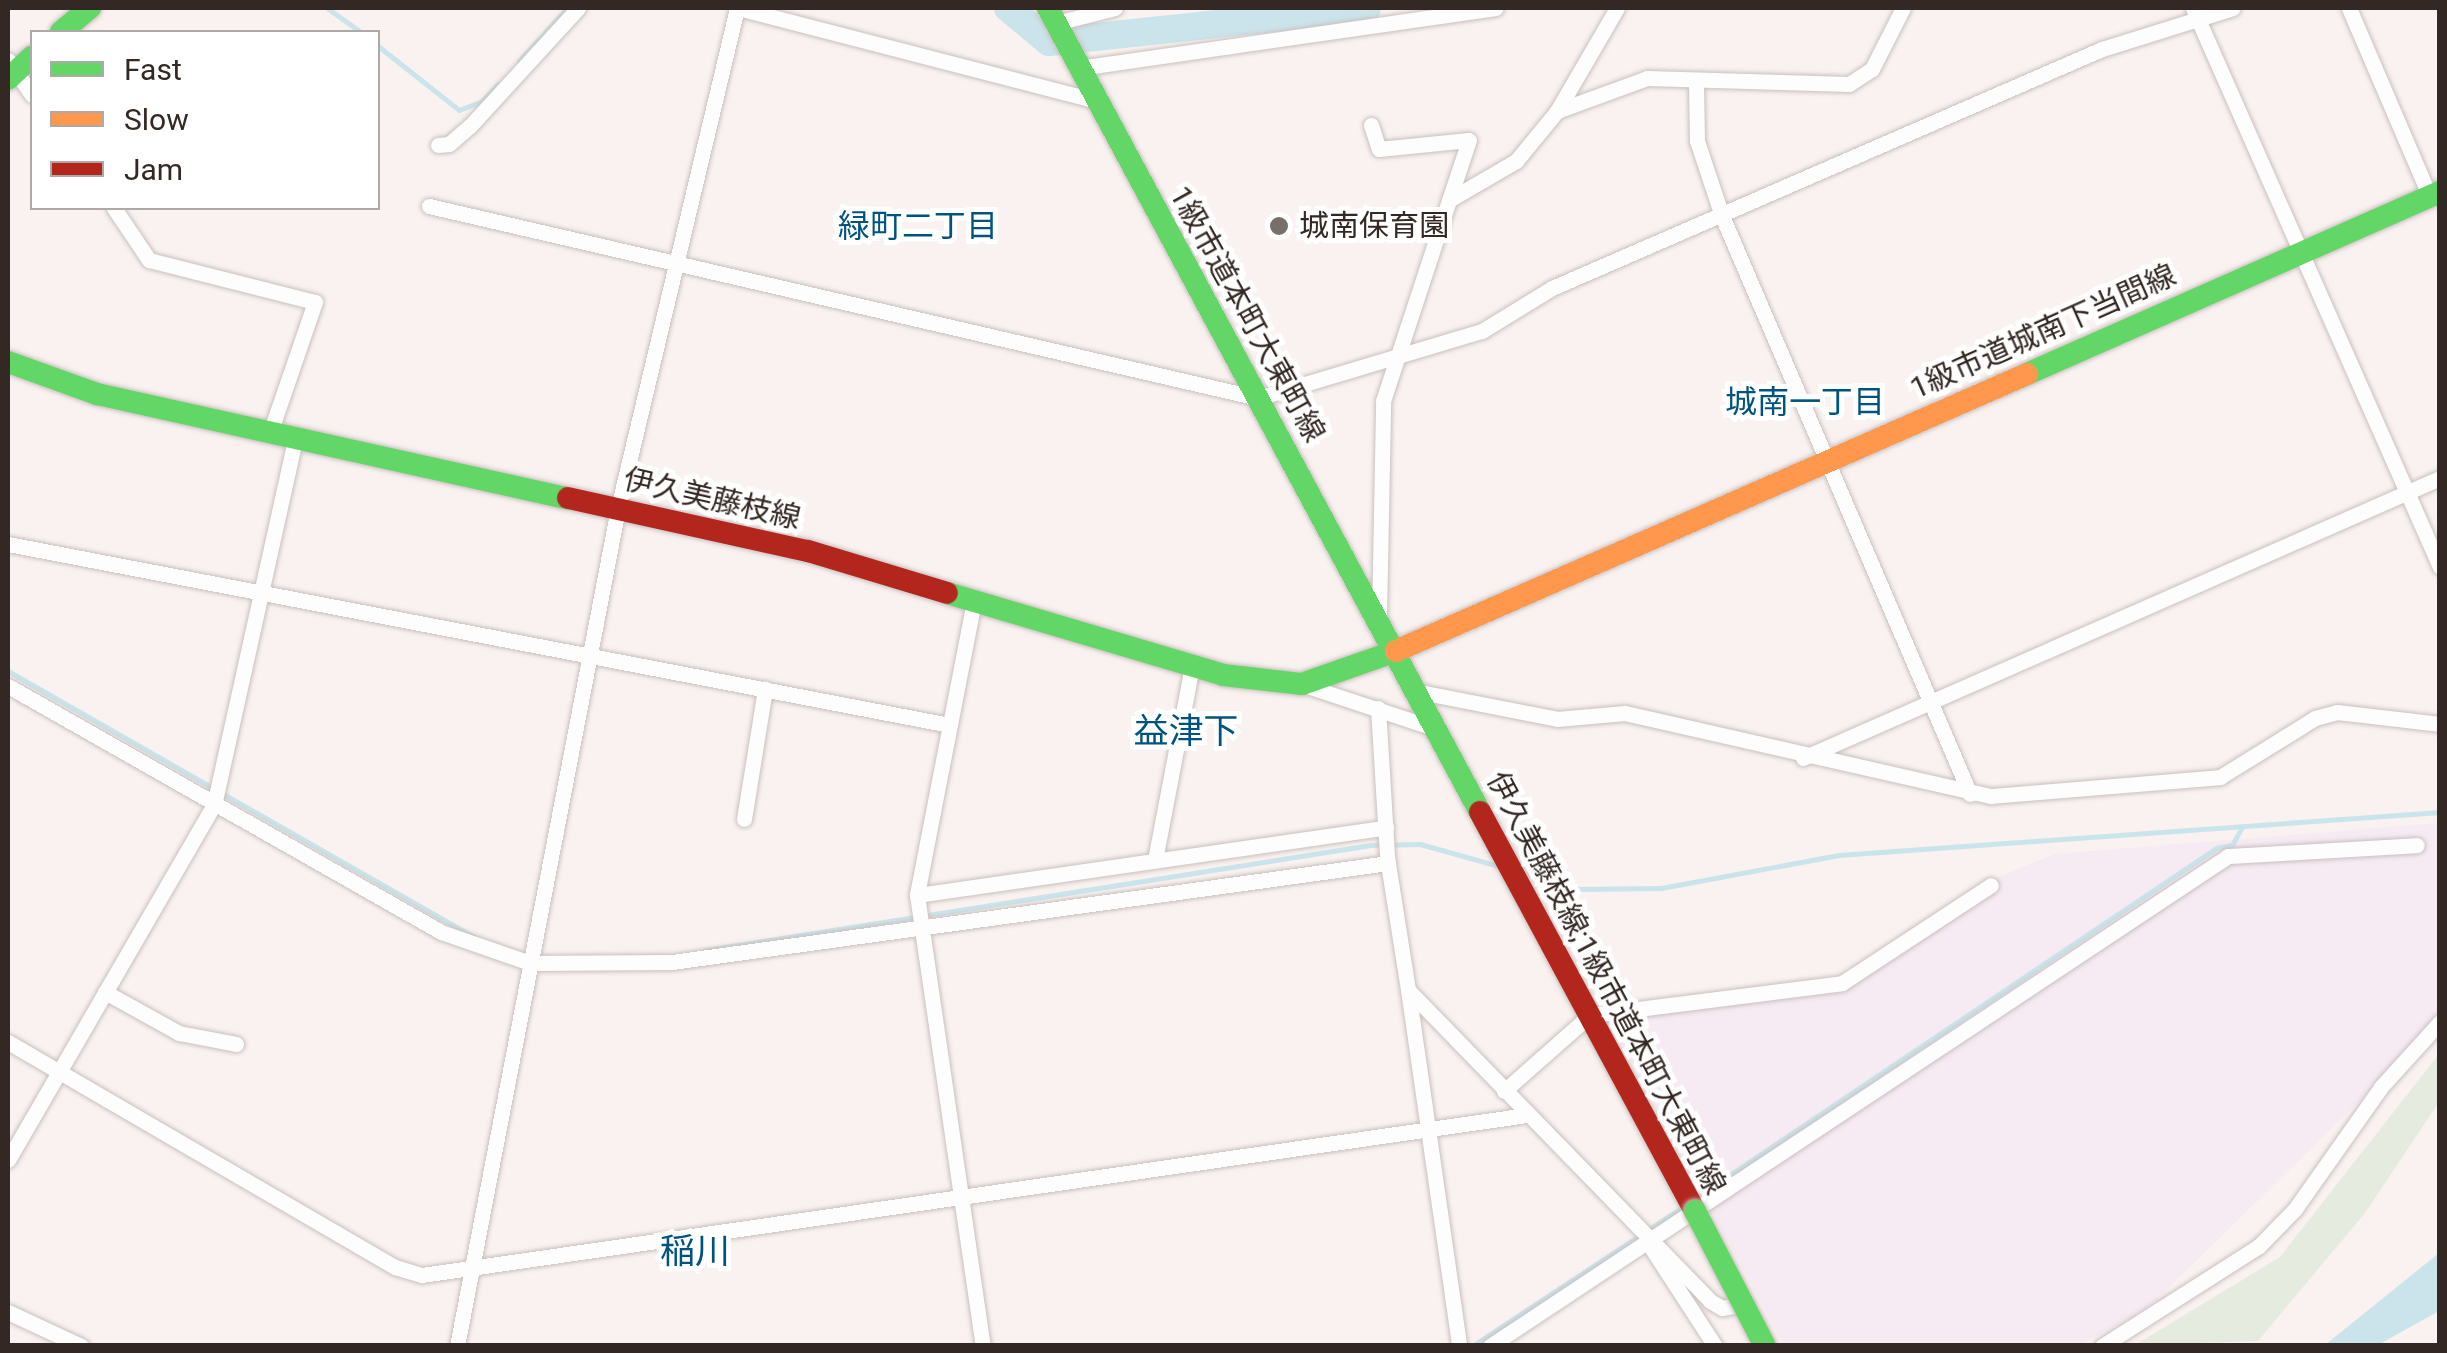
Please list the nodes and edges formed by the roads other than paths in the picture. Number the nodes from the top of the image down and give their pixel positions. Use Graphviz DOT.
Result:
graph roads {
  1 [pos="90,8"];
  2 [pos="578,8"];
  3 [pos="737,8"];
  4 [pos="1107,8"];
  5 [pos="1496,8"];
  6 [pos="1618,8"];
  7 [pos="1903,8"];
  8 [pos="2232,8"];
  9 [pos="2349,8"];
  10 [pos="2196,13"];
  11 [pos="1052,15"];
  12 [pos="63,30"];
  13 [pos="16,67"];
  14 [pos="1080,68"];
  15 [pos="1696,83"];
  16 [pos="30,91"];
  17 [pos="1097,101"];
  18 [pos="1556,111"];
  19 [pos="1371,125"];
  20 [pos="438,145"];
  21 [pos="2435,194"];
  22 [pos="1449,200"];
  23 [pos="429,206"];
  24 [pos="115,210"];
  25 [pos="1722,216"];
  26 [pos="2302,252"];
  27 [pos="676,263"];
  28 [pos="1395,352"];
  29 [pos="8,362"];
  30 [pos="8,370"];
  31 [pos="34,374"];
  32 [pos="1258,398"];
  33 [pos="270,434"];
  34 [pos="295,439"];
  35 [pos="1828,459"];
  36 [pos="2440,478"];
  37 [pos="2408,492"];
  38 [pos="618,508"];
  39 [pos="8,544"];
  40 [pos="2440,567"];
  41 [pos="263,593"];
  42 [pos="974,601"];
  43 [pos="1379,619"];
  44 [pos="1395,648"];
  45 [pos="589,656"];
  46 [pos="1192,666"];
  47 [pos="1302,684"];
  48 [pos="8,686"];
  49 [pos="765,689"];
  50 [pos="1420,692"];
  51 [pos="1932,702"];
  52 [pos="1378,708"];
  53 [pos="950,724"];
  54 [pos="2440,724"];
  55 [pos="1438,730"];
  56 [pos="1803,758"];
  57 [pos="1970,794"];
  58 [pos="214,805"];
  59 [pos="744,819"];
  60 [pos="1386,827"];
  61 [pos="2417,845"];
  62 [pos="1155,860"];
  63 [pos="1388,860"];
  64 [pos="1991,885"];
  65 [pos="917,895"];
  66 [pos="920,924"];
  67 [pos="530,963"];
  68 [pos="1408,990"];
  69 [pos="104,992"];
  70 [pos="1590,1014"];
  71 [pos="2440,1022"];
  72 [pos="8,1042"];
  73 [pos="236,1044"];
  74 [pos="58,1072"];
  75 [pos="1504,1091"];
  76 [pos="1527,1115"];
  77 [pos="1427,1130"];
  78 [pos="8,1160"];
  79 [pos="962,1200"];
  80 [pos="1695,1212"];
  81 [pos="1648,1240"];
  82 [pos="470,1273"];
  83 [pos="1744,1304"];
  84 [pos="8,1312"];
  85 [pos="81,1346"];
  86 [pos="457,1346"];
  87 [pos="983,1346"];
  88 [pos="1459,1346"];
  89 [pos="1490,1346"];
  90 [pos="1715,1346"];
  91 [pos="1765,1346"];
  92 [pos="2102,1346"];
  1 -- 12 [label="main road"];
  2 -- 20 [label="street"];
  3 -- 17 [label="street"];
  3 -- 27 [label="street"];
  4 -- 11 [label="street"];
  5 -- 14 [label="street"];
  6 -- 18 [label="street"];
  7 -- 15 [label="street"];
  8 -- 10 [label="street"];
  9 -- 21 [label="street"];
  10 -- 25 [label="street"];
  10 -- 26 [label="street"];
  11 -- 14 [label="main road, 1級市道本町大東町線"];
  13 -- 16 [label="street"];
  14 -- 17 [label="main road, 1級市道本町大東町線"];
  15 -- 18 [label="street"];
  15 -- 25 [label="street"];
  17 -- 32 [label="main road, 1級市道本町大東町線"];
  18 -- 22 [label="street"];
  19 -- 22 [label="street"];
  21 -- 26 [label="main road, 1級市道城南下当間線"];
  22 -- 28 [label="street"];
  23 -- 27 [label="street"];
  24 -- 33 [label="street"];
  25 -- 28 [label="street"];
  25 -- 35 [label="street"];
  26 -- 35 [label="main road, 1級市道城南下当間線"];
  26 -- 37 [label="street"];
  27 -- 32 [label="street"];
  27 -- 38 [label="street"];
  28 -- 32 [label="street"];
  28 -- 43 [label="street"];
  29 -- 31 [label="main road, 伊久美藤枝線"];
  30 -- 31 [label="street"];
  31 -- 33 [label="main road, 伊久美藤枝線"];
  32 -- 43 [label="main road, 1級市道本町大東町線"];
  33 -- 34 [label="main road, 伊久美藤枝線"];
  34 -- 38 [label="main road, 伊久美藤枝線"];
  34 -- 41 [label="street"];
  35 -- 44 [label="main road, 1級市道城南下当間線"];
  35 -- 51 [label="street"];
  36 -- 37 [label="street"];
  37 -- 40 [label="street"];
  37 -- 51 [label="street"];
  38 -- 42 [label="main road, 伊久美藤枝線"];
  38 -- 45 [label="street"];
  39 -- 41 [label="street"];
  41 -- 45 [label="street"];
  41 -- 58 [label="street"];
  42 -- 46 [label="main road, 伊久美藤枝線"];
  42 -- 53 [label="street"];
  43 -- 44 [label="main road, 1級市道本町大東町線"];
  44 -- 47 [label="main road"];
  44 -- 50 [label="main road, 伊久美藤枝線;1級市道本町大東町線"];
  45 -- 49 [label="street"];
  45 -- 67 [label="street"];
  46 -- 47 [label="main road, 伊久美藤枝線"];
  46 -- 62 [label="street"];
  47 -- 52 [label="street"];
  48 -- 58 [label="street"];
  49 -- 53 [label="street"];
  49 -- 59 [label="street"];
  50 -- 55 [label="main road, 伊久美藤枝線;1級市道本町大東町線"];
  50 -- 56 [label="street"];
  51 -- 56 [label="street"];
  51 -- 57 [label="street"];
  52 -- 55 [label="street"];
  52 -- 60 [label="street"];
  53 -- 65 [label="street"];
  54 -- 57 [label="street"];
  55 -- 70 [label="main road, 伊久美藤枝線;1級市道本町大東町線"];
  56 -- 57 [label="street"];
  58 -- 67 [label="street"];
  58 -- 69 [label="street"];
  60 -- 62 [label="street"];
  60 -- 63 [label="street"];
  61 -- 80 [label="street"];
  62 -- 65 [label="street"];
  63 -- 66 [label="street"];
  63 -- 68 [label="street"];
  64 -- 70 [label="street"];
  65 -- 66 [label="street"];
  66 -- 67 [label="street"];
  66 -- 79 [label="street"];
  67 -- 82 [label="street"];
  68 -- 75 [label="street"];
  68 -- 77 [label="street"];
  69 -- 73 [label="street"];
  69 -- 74 [label="street"];
  70 -- 75 [label="street"];
  70 -- 80 [label="main road, 伊久美藤枝線;1級市道本町大東町線"];
  71 -- 92 [label="street"];
  72 -- 74 [label="street"];
  74 -- 78 [label="street"];
  74 -- 82 [label="street"];
  75 -- 76 [label="street"];
  76 -- 77 [label="street"];
  76 -- 81 [label="street"];
  77 -- 79 [label="street"];
  77 -- 88 [label="street"];
  79 -- 82 [label="street"];
  79 -- 87 [label="street"];
  80 -- 81 [label="street"];
  80 -- 83 [label="main road, 伊久美藤枝線;1級市道本町大東町線, bridge"];
  81 -- 83 [label="street"];
  81 -- 89 [label="street"];
  81 -- 90 [label="street"];
  82 -- 86 [label="street"];
  83 -- 91 [label="main road, 伊久美藤枝線;1級市道本町大東町線, bridge"];
  84 -- 85 [label="street"];
}
